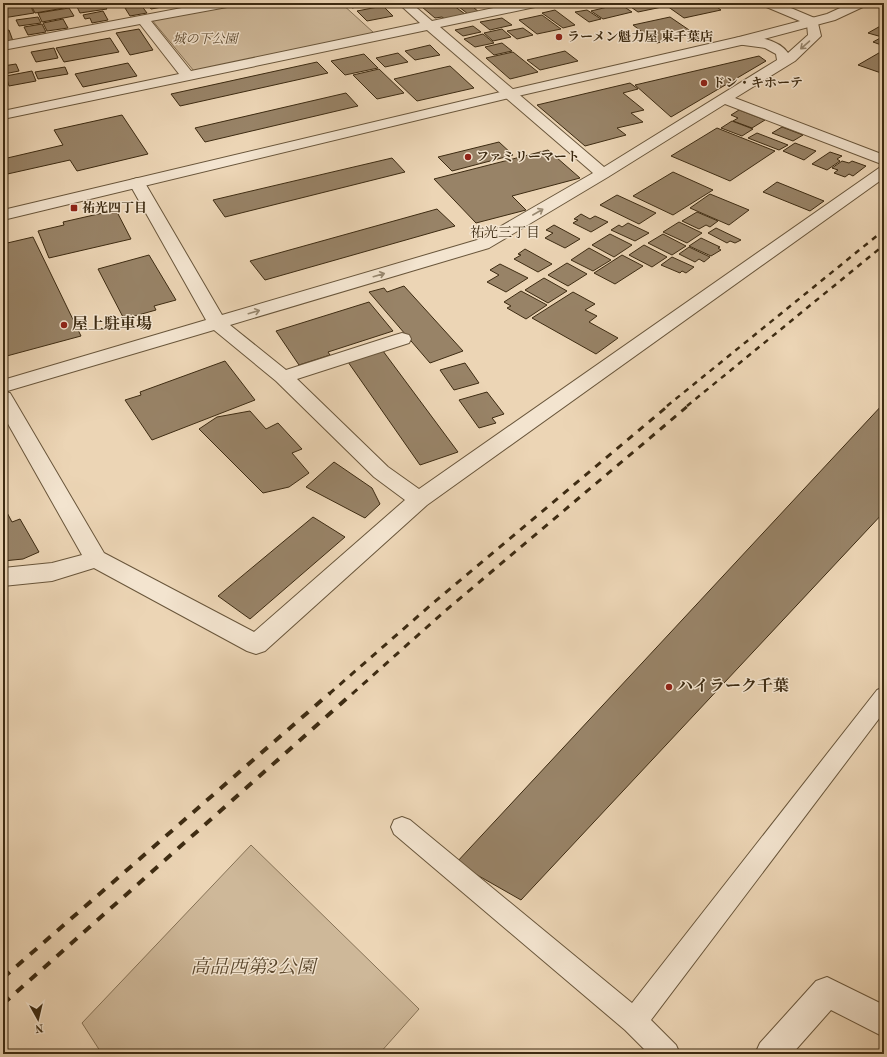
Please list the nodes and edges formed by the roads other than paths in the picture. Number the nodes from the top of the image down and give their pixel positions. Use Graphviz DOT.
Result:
graph roads {
  1 [pos="227,3"];
  2 [pos="404,3"];
  3 [pos="535,3"];
  4 [pos="768,3"];
  5 [pos="861,3"];
  6 [pos="143,19"];
  7 [pos="813,22"];
  8 [pos="430,26"];
  9 [pos="741,42"];
  10 [pos="3,46"];
  11 [pos="784,62"];
  12 [pos="188,77"];
  13 [pos="509,94"];
  14 [pos="724,99"];
  15 [pos="3,115"];
  16 [pos="884,160"];
  17 [pos="884,171"];
  18 [pos="603,174"];
  19 [pos="137,183"];
  20 [pos="3,215"];
  21 [pos="217,323"];
  22 [pos="402,339"];
  23 [pos="283,377"];
  24 [pos="3,386"];
  25 [pos="3,398"];
  26 [pos="419,500"];
  27 [pos="96,559"];
  28 [pos="3,577"];
  29 [pos="884,696"];
  30 [pos="402,827"];
  31 [pos="634,1021"];
  32 [pos="884,1021"];
  33 [pos="667,1054"];
  34 [pos="771,1054"];
  1 -- 6 [label="street"];
  2 -- 8 [label="street"];
  3 -- 8 [label="street"];
  4 -- 7 [label="street"];
  5 -- 7 [label="street"];
  6 -- 10 [label="street"];
  6 -- 12 [label="street"];
  7 -- 9 [label="street"];
  7 -- 11 [label="street, one-way"];
  8 -- 12 [label="street"];
  8 -- 13 [label="street"];
  9 -- 11 [label="street"];
  9 -- 13 [label="street"];
  11 -- 14 [label="street"];
  12 -- 15 [label="street"];
  13 -- 18 [label="street"];
  13 -- 19 [label="street"];
  14 -- 16 [label="street"];
  14 -- 18 [label="street"];
  17 -- 26 [label="street"];
  21 -- 18 [label="street, one-way"];
  19 -- 20 [label="street"];
  19 -- 21 [label="street"];
  21 -- 23 [label="street"];
  21 -- 24 [label="street"];
  22 -- 23 [label="street"];
  23 -- 26 [label="street"];
  25 -- 27 [label="street"];
  26 -- 27 [label="street"];
  27 -- 28 [label="street"];
  29 -- 31 [label="lane"];
  30 -- 31 [label="lane"];
  31 -- 33 [label="lane"];
  32 -- 34 [label="street"];
}
